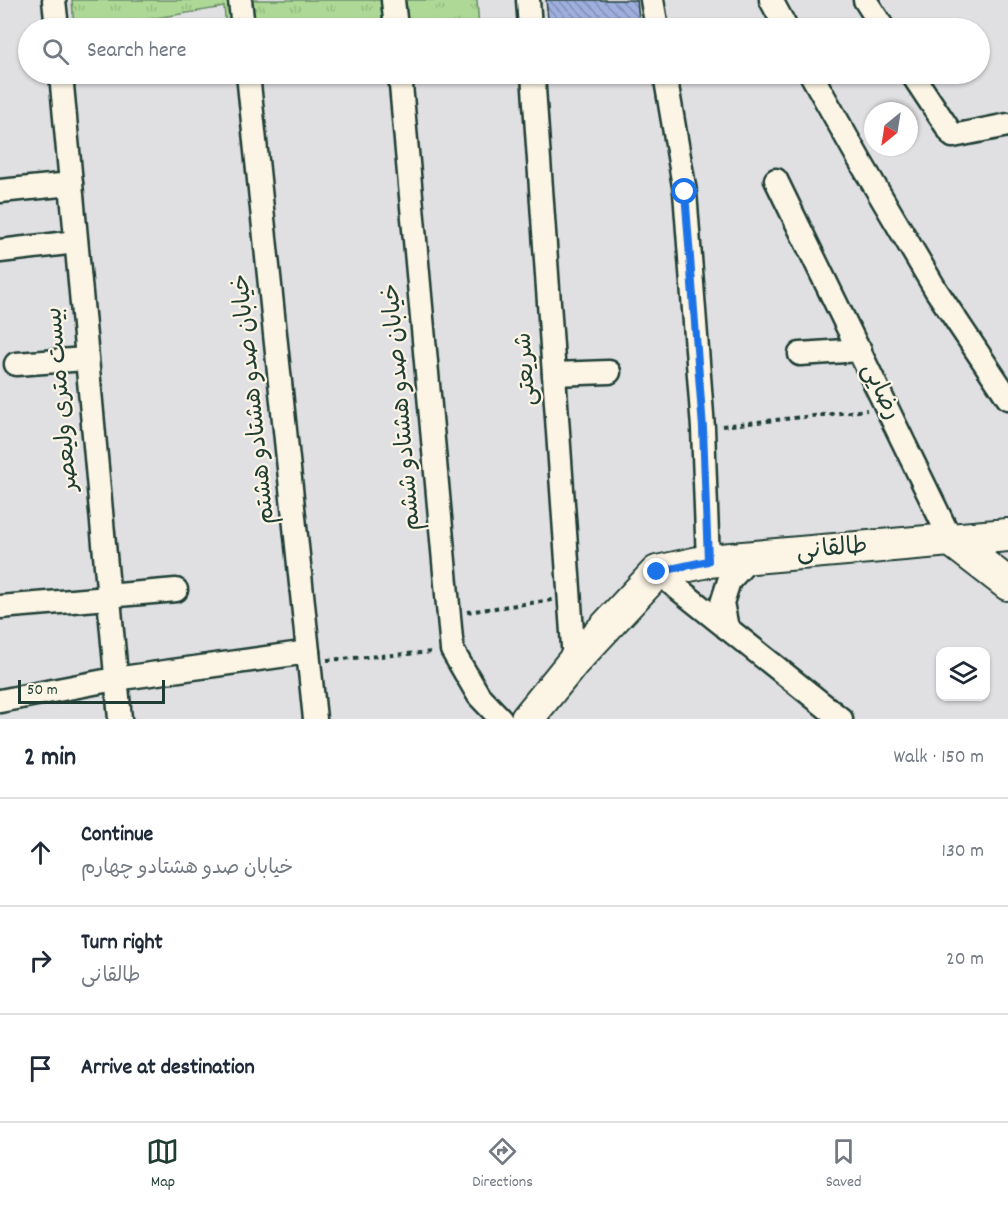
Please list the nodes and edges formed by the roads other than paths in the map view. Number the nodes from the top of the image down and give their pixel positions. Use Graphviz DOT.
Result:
graph roads {
  1 [pos="54,0"];
  2 [pos="240,0"];
  3 [pos="393,0"];
  4 [pos="528,0"];
  5 [pos="652,0"];
  6 [pos="771,0"];
  7 [pos="865,0"];
  8 [pos="56,18"];
  9 [pos="242,18"];
  10 [pos="395,18"];
  11 [pos="529,18"];
  12 [pos="655,18"];
  13 [pos="781,18"];
  14 [pos="877,18"];
  15 [pos="62,84"];
  16 [pos="249,84"];
  17 [pos="401,84"];
  18 [pos="534,84"];
  19 [pos="667,84"];
  20 [pos="817,84"];
  21 [pos="919,84"];
  22 [pos="1008,125"];
  23 [pos="776,180"];
  24 [pos="71,184"];
  25 [pos="0,191"];
  26 [pos="76,243"];
  27 [pos="0,251"];
  28 [pos="860,350"];
  29 [pos="800,354"];
  30 [pos="86,359"];
  31 [pos="16,364"];
  32 [pos="609,372"];
  33 [pos="554,374"];
  34 [pos="1008,398"];
  35 [pos="1008,535"];
  36 [pos="951,540"];
  37 [pos="750,558"];
  38 [pos="708,561"];
  39 [pos="657,572"];
  40 [pos="1008,584"];
  41 [pos="176,590"];
  42 [pos="108,597"];
  43 [pos="0,607"];
  44 [pos="727,628"];
  45 [pos="308,652"];
  46 [pos="574,661"];
  47 [pos="115,679"];
  48 [pos="0,701"];
  49 [pos="120,719"];
  50 [pos="315,719"];
  51 [pos="501,719"];
  52 [pos="527,719"];
  53 [pos="841,719"];
  1 -- 8 [label="street"];
  2 -- 9 [label="street"];
  3 -- 10 [label="street"];
  4 -- 11 [label="street"];
  5 -- 12 [label="street"];
  6 -- 13 [label="street"];
  7 -- 14 [label="street"];
  15 -- 24 [label="street, بیست متری ولیعصر"];
  16 -- 45 [label="street, خیابان صدو هشتادو هشتم"];
  17 -- 51 [label="street, خیابان صدو هشتادو ششم"];
  18 -- 33 [label="street, شریعتی"];
  19 -- 38 [label="street"];
  20 -- 34 [label="street"];
  21 -- 22 [label="street"];
  23 -- 28 [label="street, رضایی"];
  24 -- 25 [label="street"];
  24 -- 26 [label="street, بیست متری ولیعصر"];
  26 -- 27 [label="street"];
  26 -- 30 [label="street, بیست متری ولیعصر"];
  28 -- 29 [label="street"];
  28 -- 36 [label="street, رضایی"];
  30 -- 31 [label="street"];
  30 -- 42 [label="street, بیست متری ولیعصر"];
  32 -- 33 [label="street"];
  33 -- 46 [label="street, شریعتی"];
  35 -- 36 [label="main road, طالقانی"];
  36 -- 37 [label="main road, طالقانی"];
  36 -- 40 [label="main road, رضایی"];
  37 -- 38 [label="main road, طالقانی"];
  37 -- 44 [label="street"];
  38 -- 39 [label="main road, طالقانی"];
  39 -- 44 [label="street"];
  39 -- 46 [label="main road"];
  41 -- 42 [label="street"];
  42 -- 43 [label="street"];
  42 -- 47 [label="street, بیست متری ولیعصر"];
  44 -- 53 [label="street"];
  45 -- 47 [label="street"];
  45 -- 50 [label="street, خیابان صدو هشتادو هشتم"];
  46 -- 52 [label="main road"];
  47 -- 48 [label="street"];
  47 -- 49 [label="street, بیست متری ولیعصر"];
}
